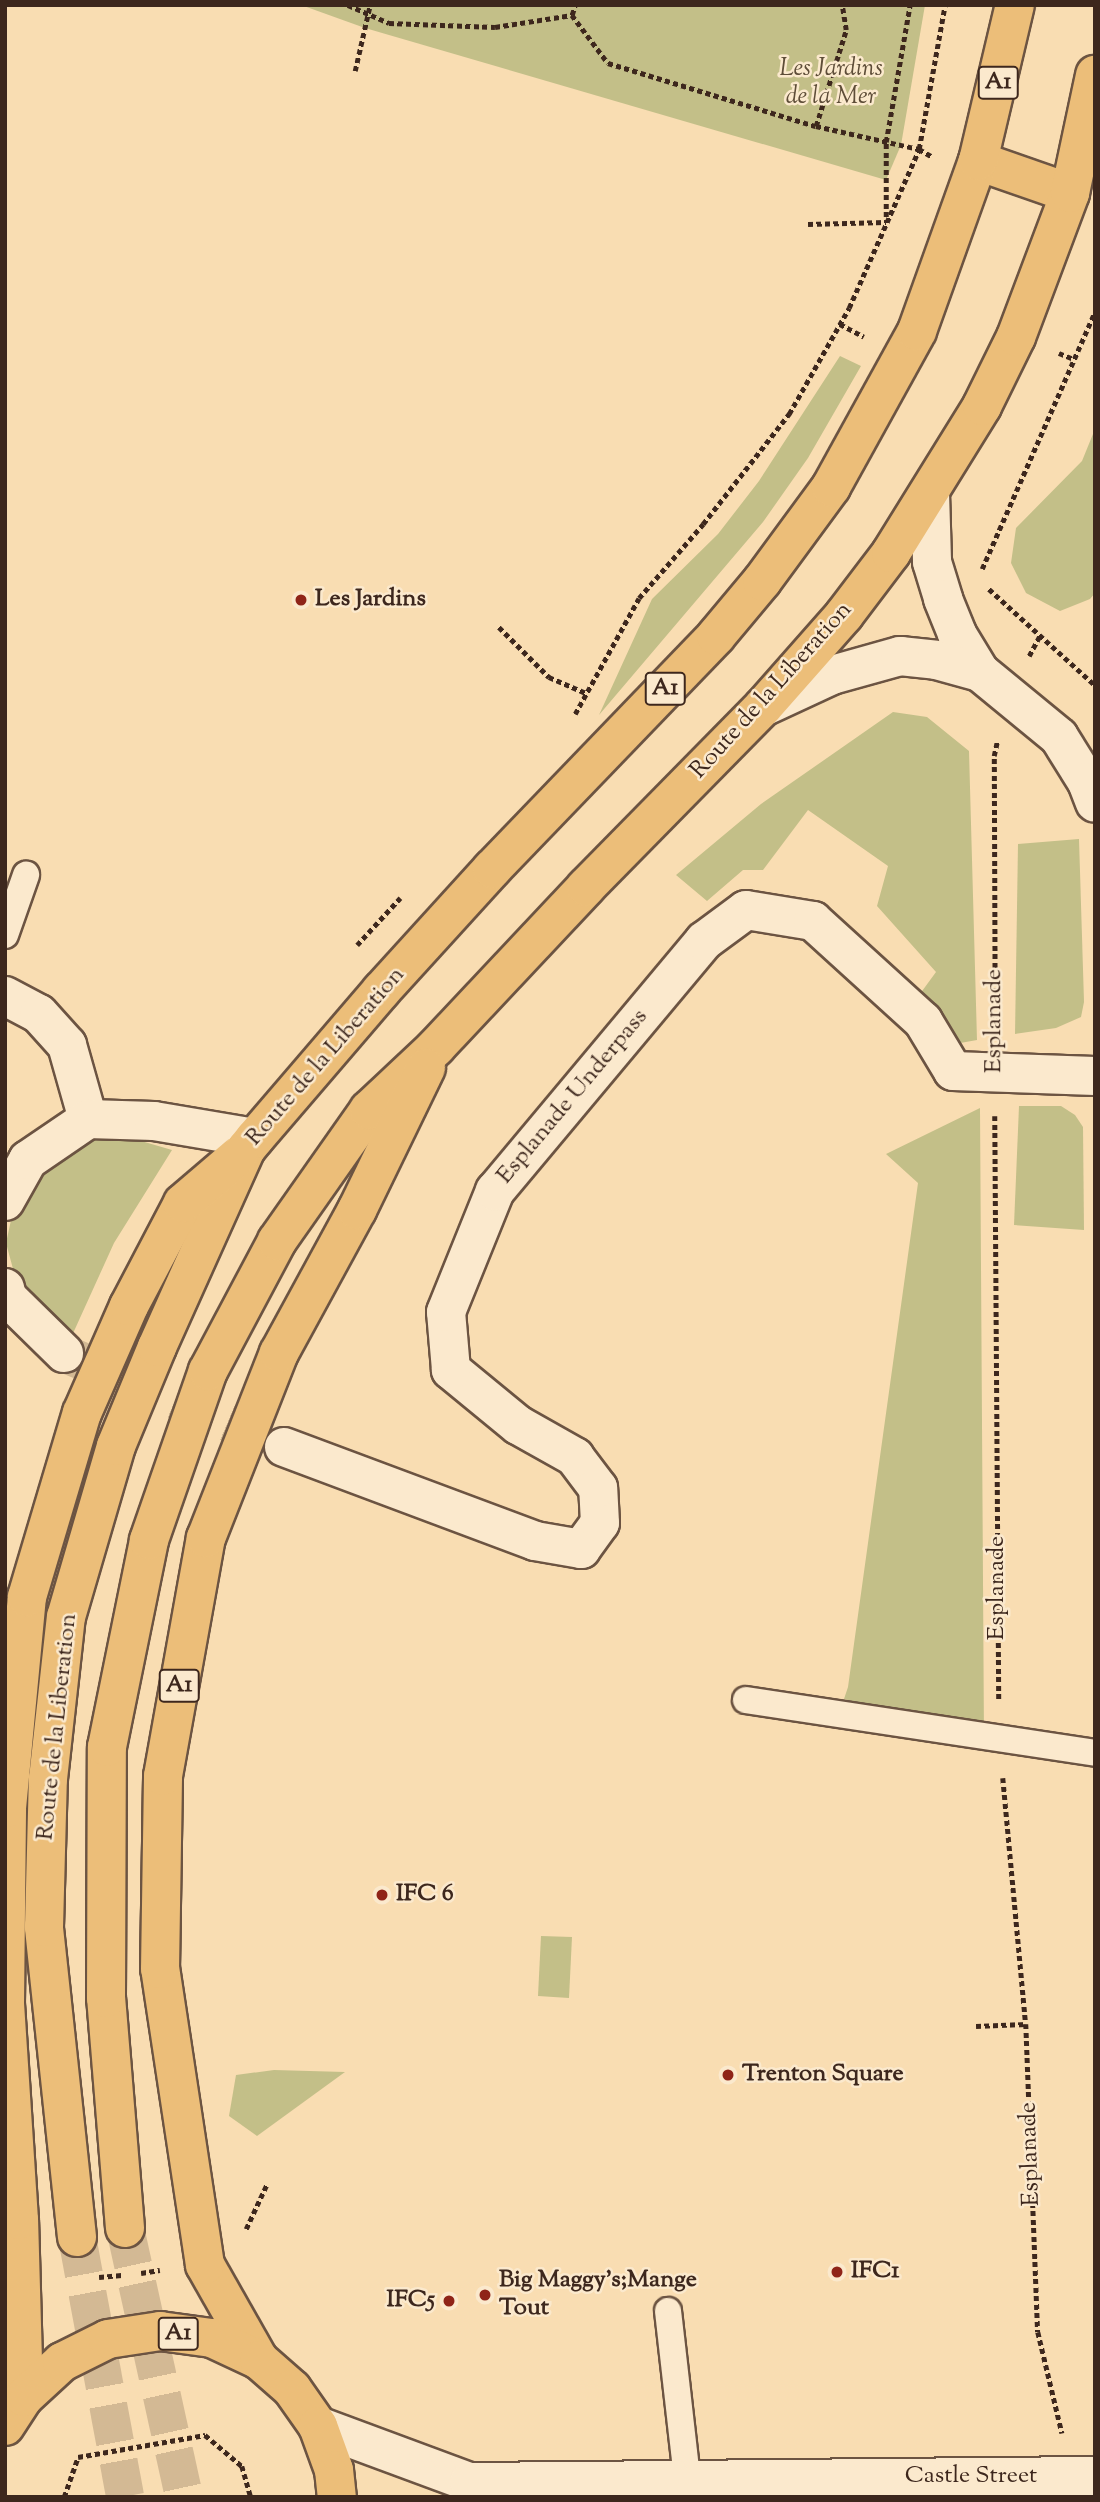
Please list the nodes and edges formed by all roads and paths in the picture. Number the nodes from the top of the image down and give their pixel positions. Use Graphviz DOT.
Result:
graph roads {
  1 [pos="348,5"];
  2 [pos="370,5"];
  3 [pos="575,5"];
  4 [pos="842,5"];
  5 [pos="910,5"];
  6 [pos="945,5"];
  7 [pos="1015,5"];
  8 [pos="369,15"];
  9 [pos="572,15"];
  10 [pos="355,71"];
  11 [pos="1095,75"];
  12 [pos="816,126"];
  13 [pos="886,142"];
  14 [pos="919,149"];
  15 [pos="978,161"];
  16 [pos="1070,193"];
  17 [pos="887,222"];
  18 [pos="808,224"];
  19 [pos="1095,313"];
  20 [pos="1062,354"];
  21 [pos="1074,359"];
  22 [pos="930,493"];
  23 [pos="978,579"];
  24 [pos="988,588"];
  25 [pos="499,627"];
  26 [pos="980,672"];
  27 [pos="1095,685"];
  28 [pos="586,693"];
  29 [pos="1013,697"];
  30 [pos="763,707"];
  31 [pos="1095,803"];
  32 [pos="26,875"];
  33 [pos="5,935"];
  34 [pos="5,996"];
  35 [pos="436,1047"];
  36 [pos="995,1072"];
  37 [pos="1095,1076"];
  38 [pos="88,1119"];
  39 [pos="250,1143"];
  40 [pos="5,1201"];
  41 [pos="5,1288"];
  42 [pos="64,1353"];
  43 [pos="284,1447"];
  44 [pos="746,1700"];
  45 [pos="999,1710"];
  46 [pos="1095,1753"];
  47 [pos="1002,1765"];
  48 [pos="1026,2024"];
  49 [pos="976,2026"];
  50 [pos="267,2184"];
  51 [pos="125,2228"];
  52 [pos="77,2237"];
  53 [pos="242,2238"];
  54 [pos="668,2311"];
  55 [pos="259,2360"];
  56 [pos="15,2412"];
  57 [pos="318,2426"];
  58 [pos="1083,2476"];
  59 [pos="869,2477"];
  60 [pos="687,2478"];
  61 [pos="457,2490"];
  62 [pos="64,2497"];
  63 [pos="251,2497"];
  64 [pos="337,2497"];
  65 [pos="922,2497"];
  1 -- 8 [label="path"];
  2 -- 8 [label="path"];
  3 -- 9 [label="path"];
  4 -- 12 [label="path"];
  5 -- 13 [label="path"];
  6 -- 14 [label="path"];
  7 -- 15 [label="highway, A1"];
  8 -- 9 [label="path"];
  8 -- 10 [label="path"];
  9 -- 12 [label="path"];
  11 -- 16 [label="highway, A1"];
  12 -- 13 [label="path"];
  13 -- 14 [label="path"];
  13 -- 17 [label="path"];
  14 -- 17 [label="path"];
  15 -- 16 [label="highway"];
  15 -- 39 [label="highway, Route de la Liberation / A1"];
  16 -- 22 [label="highway, Route de la Liberation / A1"];
  17 -- 18 [label="path"];
  19 -- 21 [label="path"];
  20 -- 21 [label="path"];
  21 -- 23 [label="path"];
  22 -- 26 [label="street"];
  22 -- 30 [label="highway, Route de la Liberation / A1"];
  24 -- 27 [label="path"];
  25 -- 28 [label="path"];
  26 -- 29 [label="street"];
  26 -- 30 [label="street"];
  29 -- 31 [label="street"];
  29 -- 36 [label="path, Esplanade"];
  30 -- 35 [label="highway, Route de la Liberation / A1"];
  32 -- 33 [label="lane"];
  34 -- 38 [label="street"];
  35 -- 51 [label="highway, Route de la Liberation / A1"];
  35 -- 55 [label="highway, A1"];
  36 -- 37 [label="street, Esplanade Underpass"];
  36 -- 43 [label="street, Esplanade Underpass"];
  36 -- 45 [label="path, Esplanade"];
  38 -- 39 [label="street"];
  38 -- 40 [label="street"];
  39 -- 52 [label="highway, Route de la Liberation / A1"];
  39 -- 56 [label="highway, A1"];
  41 -- 42 [label="street"];
  44 -- 46 [label="lane"];
  47 -- 48 [label="path, Esplanade"];
  48 -- 49 [label="path"];
  48 -- 58 [label="path, Esplanade"];
  50 -- 53 [label="path"];
  54 -- 60 [label="lane"];
  55 -- 56 [label="highway, A1"];
  55 -- 57 [label="highway, A1"];
  57 -- 61 [label="street, Castle Street"];
  57 -- 64 [label="highway, A1"];
  58 -- 59 [label="street, Castle Street"];
  59 -- 60 [label="street, Castle Street"];
  59 -- 65 [label="street"];
  60 -- 61 [label="street, Castle Street"];
  62 -- 63 [label="path"];
}
